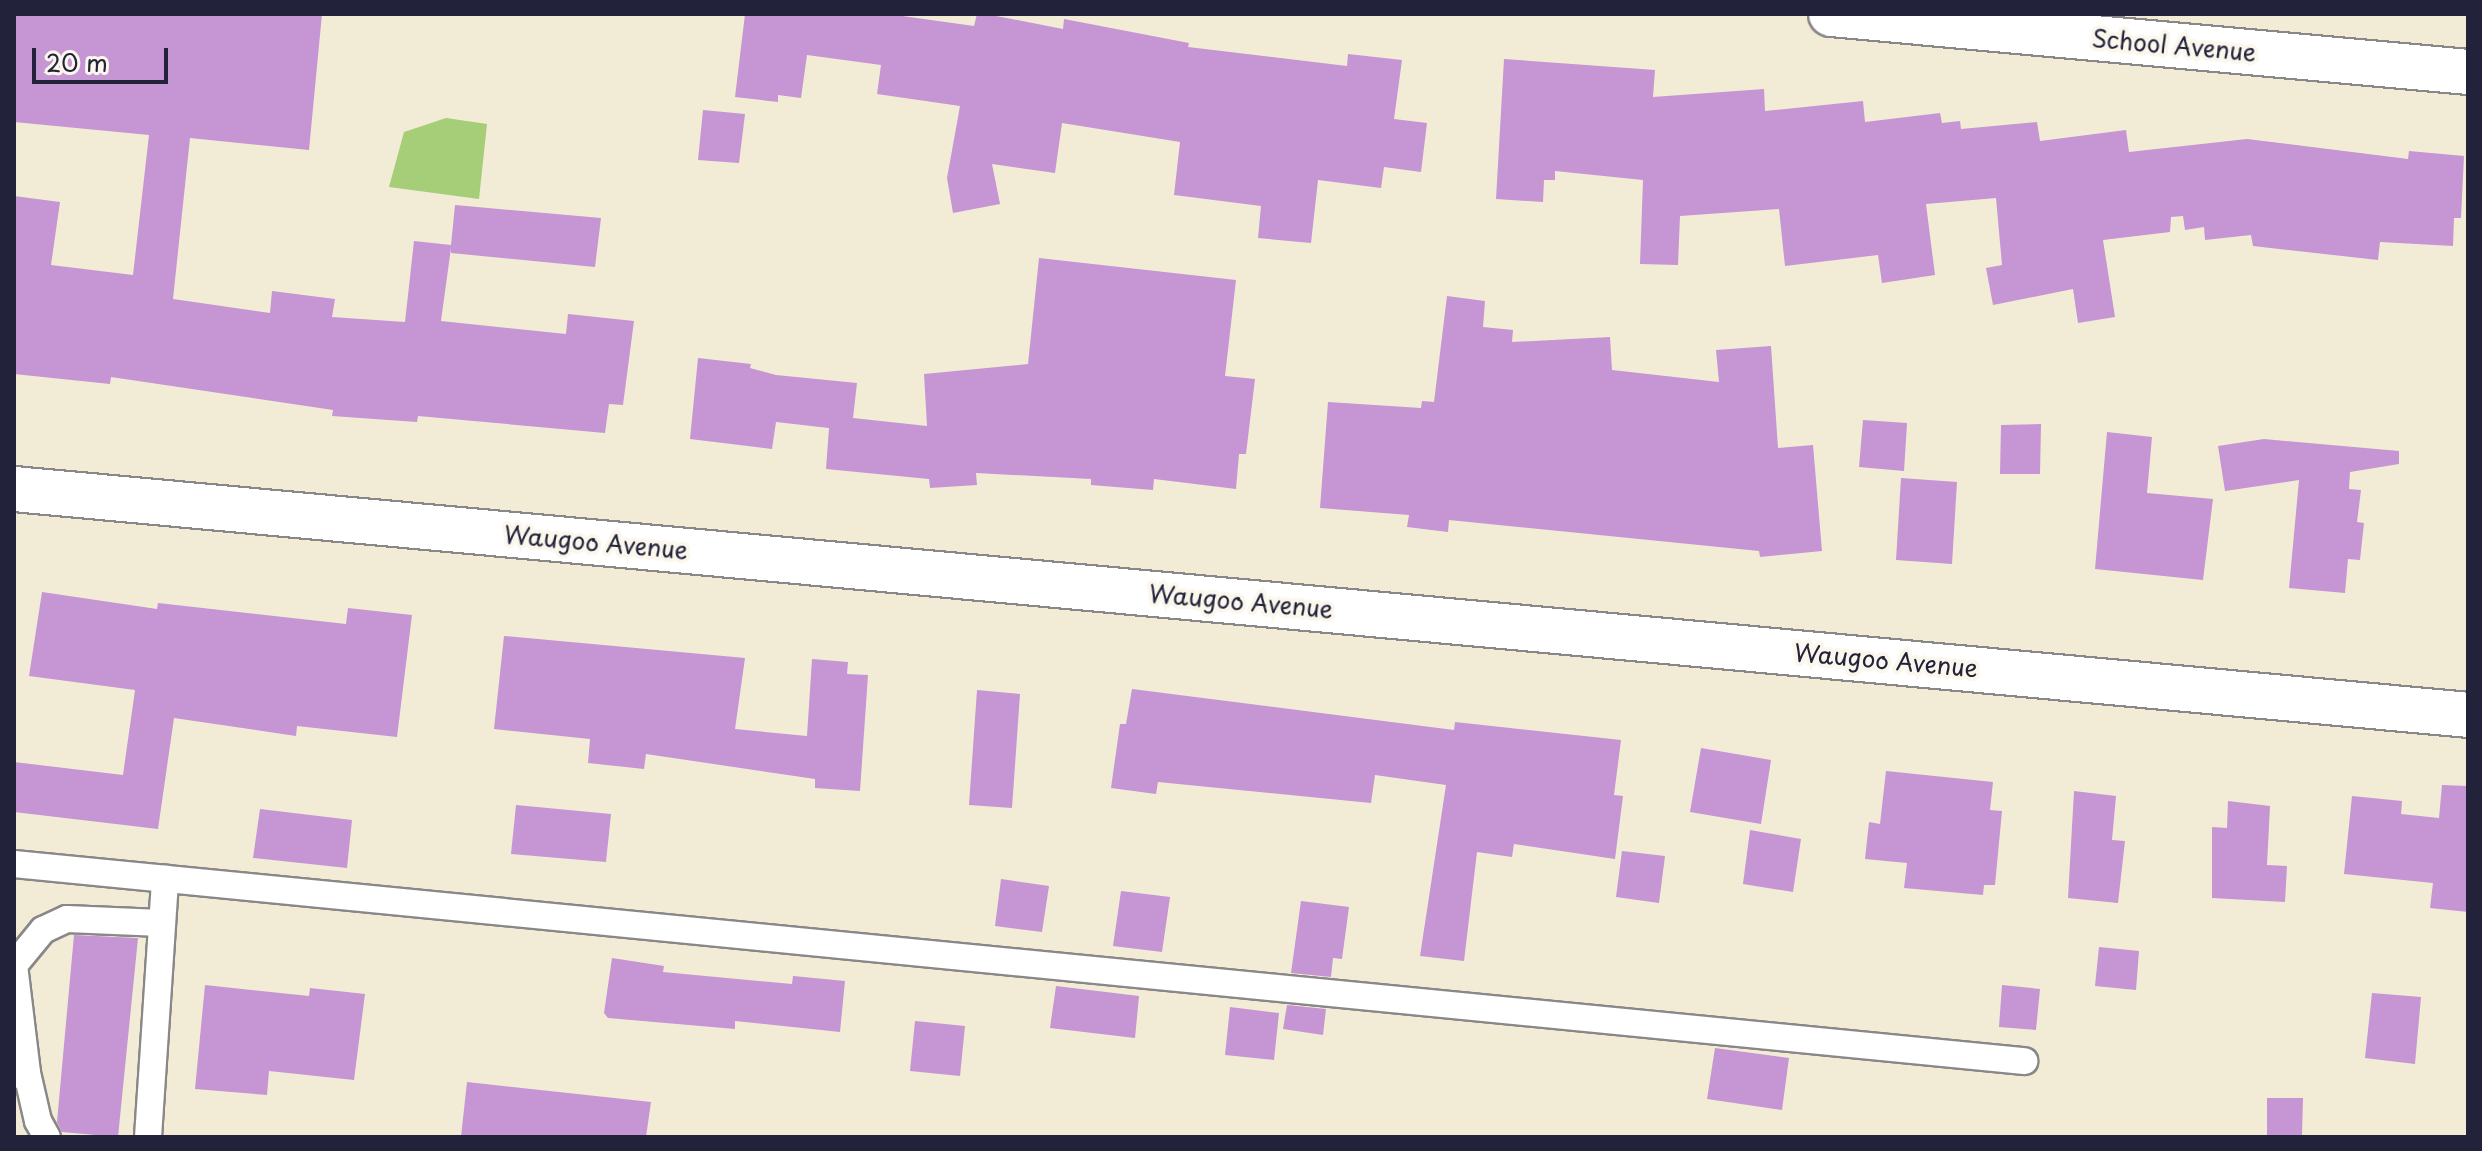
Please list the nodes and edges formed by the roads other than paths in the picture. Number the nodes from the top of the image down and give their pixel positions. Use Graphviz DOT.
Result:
graph roads {
  1 [pos="1831,14"];
  2 [pos="2468,72"];
  3 [pos="14,489"];
  4 [pos="2468,715"];
  5 [pos="14,864"];
  6 [pos="165,879"];
  7 [pos="161,923"];
  8 [pos="15,964"];
  9 [pos="2024,1061"];
  10 [pos="21,1074"];
  11 [pos="47,1137"];
  12 [pos="148,1137"];
  1 -- 2 [label="street, School Avenue"];
  3 -- 4 [label="street, Waugoo Avenue"];
  5 -- 6 [label="lane"];
  6 -- 7 [label="lane"];
  6 -- 9 [label="lane"];
  7 -- 8 [label="lane"];
  7 -- 12 [label="lane"];
  8 -- 10 [label="lane"];
  10 -- 11 [label="lane"];
}
